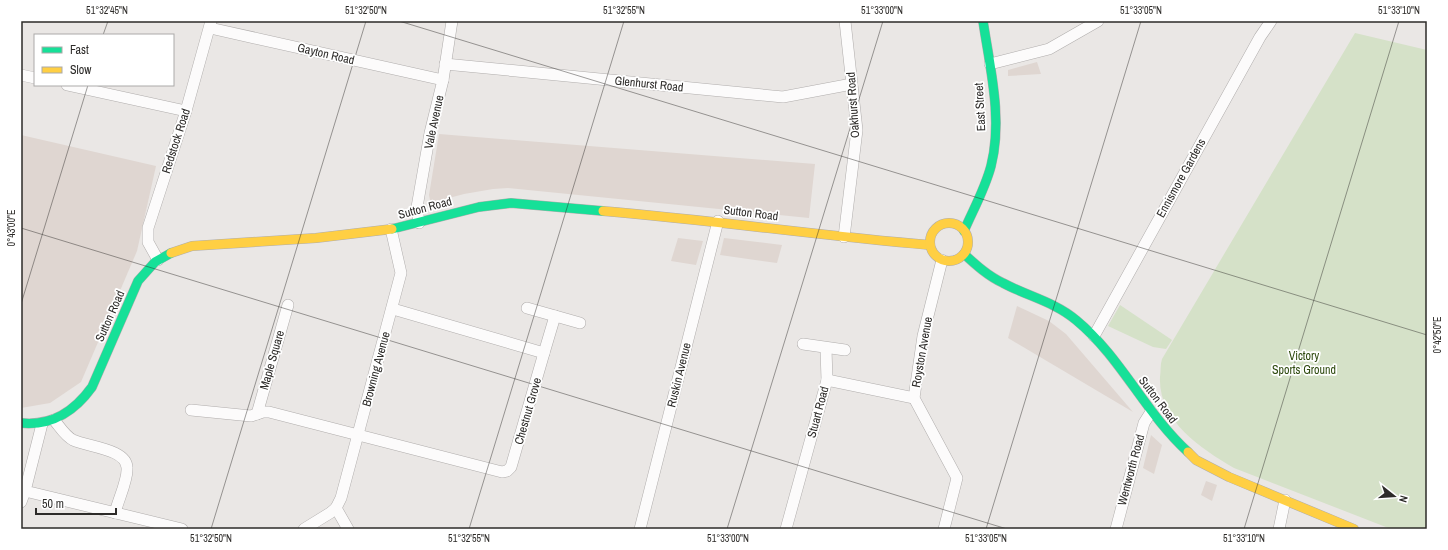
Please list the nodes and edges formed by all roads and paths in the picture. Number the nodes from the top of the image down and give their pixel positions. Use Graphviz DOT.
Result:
graph roads {
  1 [pos="452,21"];
  2 [pos="845,21"];
  3 [pos="983,21"];
  4 [pos="1098,21"];
  5 [pos="1270,21"];
  6 [pos="210,24"];
  7 [pos="445,64"];
  8 [pos="990,64"];
  9 [pos="21,75"];
  10 [pos="34,78"];
  11 [pos="443,80"];
  12 [pos="852,84"];
  13 [pos="72,86"];
  14 [pos="186,111"];
  15 [pos="981,190"];
  16 [pos="964,207"];
  17 [pos="955,215"];
  18 [pos="718,221"];
  19 [pos="419,223"];
  20 [pos="946,224"];
  21 [pos="391,229"];
  22 [pos="964,231"];
  23 [pos="844,237"];
  24 [pos="930,245"];
  25 [pos="964,254"];
  26 [pos="158,260"];
  27 [pos="942,260"];
  28 [pos="288,306"];
  29 [pos="527,308"];
  30 [pos="393,309"];
  31 [pos="555,316"];
  32 [pos="580,323"];
  33 [pos="1094,336"];
  34 [pos="803,344"];
  35 [pos="826,349"];
  36 [pos="845,350"];
  37 [pos="544,353"];
  38 [pos="827,380"];
  39 [pos="914,398"];
  40 [pos="190,410"];
  41 [pos="1151,412"];
  42 [pos="257,414"];
  43 [pos="54,420"];
  44 [pos="21,423"];
  45 [pos="42,424"];
  46 [pos="358,436"];
  47 [pos="25,491"];
  48 [pos="1285,500"];
  49 [pos="21,502"];
  50 [pos="336,508"];
  51 [pos="115,513"];
  52 [pos="182,529"];
  53 [pos="304,529"];
  54 [pos="348,529"];
  55 [pos="640,529"];
  56 [pos="786,529"];
  57 [pos="944,529"];
  58 [pos="1116,529"];
  59 [pos="1279,529"];
  60 [pos="1354,529"];
  1 -- 7 [label="street, Vale Avenue"];
  2 -- 12 [label="street, Oakhurst Road"];
  3 -- 8 [label="main road, East Street"];
  4 -- 8 [label="street"];
  5 -- 33 [label="street, Ennismore Gardens"];
  6 -- 11 [label="street, Gayton Road"];
  6 -- 14 [label="street, Redstock Road"];
  7 -- 11 [label="street, Vale Avenue"];
  7 -- 12 [label="street, Glenhurst Road"];
  8 -- 15 [label="main road, East Street"];
  9 -- 10 [label="street"];
  11 -- 19 [label="street, Vale Avenue"];
  12 -- 23 [label="street, Oakhurst Road"];
  13 -- 14 [label="street"];
  14 -- 26 [label="street, Redstock Road"];
  15 -- 16 [label="main road, East Street"];
  15 -- 22 [label="main road, East Street"];
  17 -- 20 [label="main road"];
  18 -- 19 [label="main road, Sutton Road"];
  18 -- 23 [label="main road, Sutton Road"];
  18 -- 55 [label="street, Ruskin Avenue"];
  19 -- 21 [label="main road, Sutton Road"];
  20 -- 22 [label="main road"];
  20 -- 24 [label="main road"];
  21 -- 26 [label="main road, Sutton Road"];
  21 -- 30 [label="street, Browning Avenue"];
  22 -- 25 [label="main road"];
  23 -- 24 [label="main road, Sutton Road"];
  24 -- 27 [label="main road"];
  25 -- 27 [label="main road"];
  25 -- 33 [label="main road, Sutton Road"];
  26 -- 43 [label="main road, Sutton Road"];
  27 -- 39 [label="street, Royston Avenue"];
  28 -- 42 [label="street, Maple Square"];
  29 -- 31 [label="street"];
  30 -- 37 [label="street"];
  30 -- 46 [label="street, Browning Avenue"];
  31 -- 32 [label="street"];
  31 -- 37 [label="street"];
  33 -- 41 [label="main road, Sutton Road"];
  34 -- 35 [label="street"];
  35 -- 36 [label="street"];
  35 -- 38 [label="street"];
  37 -- 46 [label="street, Chestnut Grove"];
  38 -- 39 [label="street, Stuart Road"];
  38 -- 56 [label="street, Stuart Road"];
  39 -- 57 [label="street, Royston Avenue"];
  40 -- 42 [label="street"];
  41 -- 48 [label="main road, Sutton Road"];
  41 -- 58 [label="street, Wentworth Road"];
  42 -- 46 [label="street"];
  43 -- 45 [label="main road, Sutton Road"];
  43 -- 51 [label="street"];
  44 -- 45 [label="main road, Sutton Road"];
  45 -- 47 [label="street"];
  46 -- 50 [label="street, Browning Avenue"];
  47 -- 49 [label="street"];
  47 -- 51 [label="street"];
  48 -- 59 [label="street"];
  48 -- 60 [label="main road, Sutton Road"];
  50 -- 53 [label="street"];
  50 -- 54 [label="street"];
  51 -- 52 [label="street"];
}
